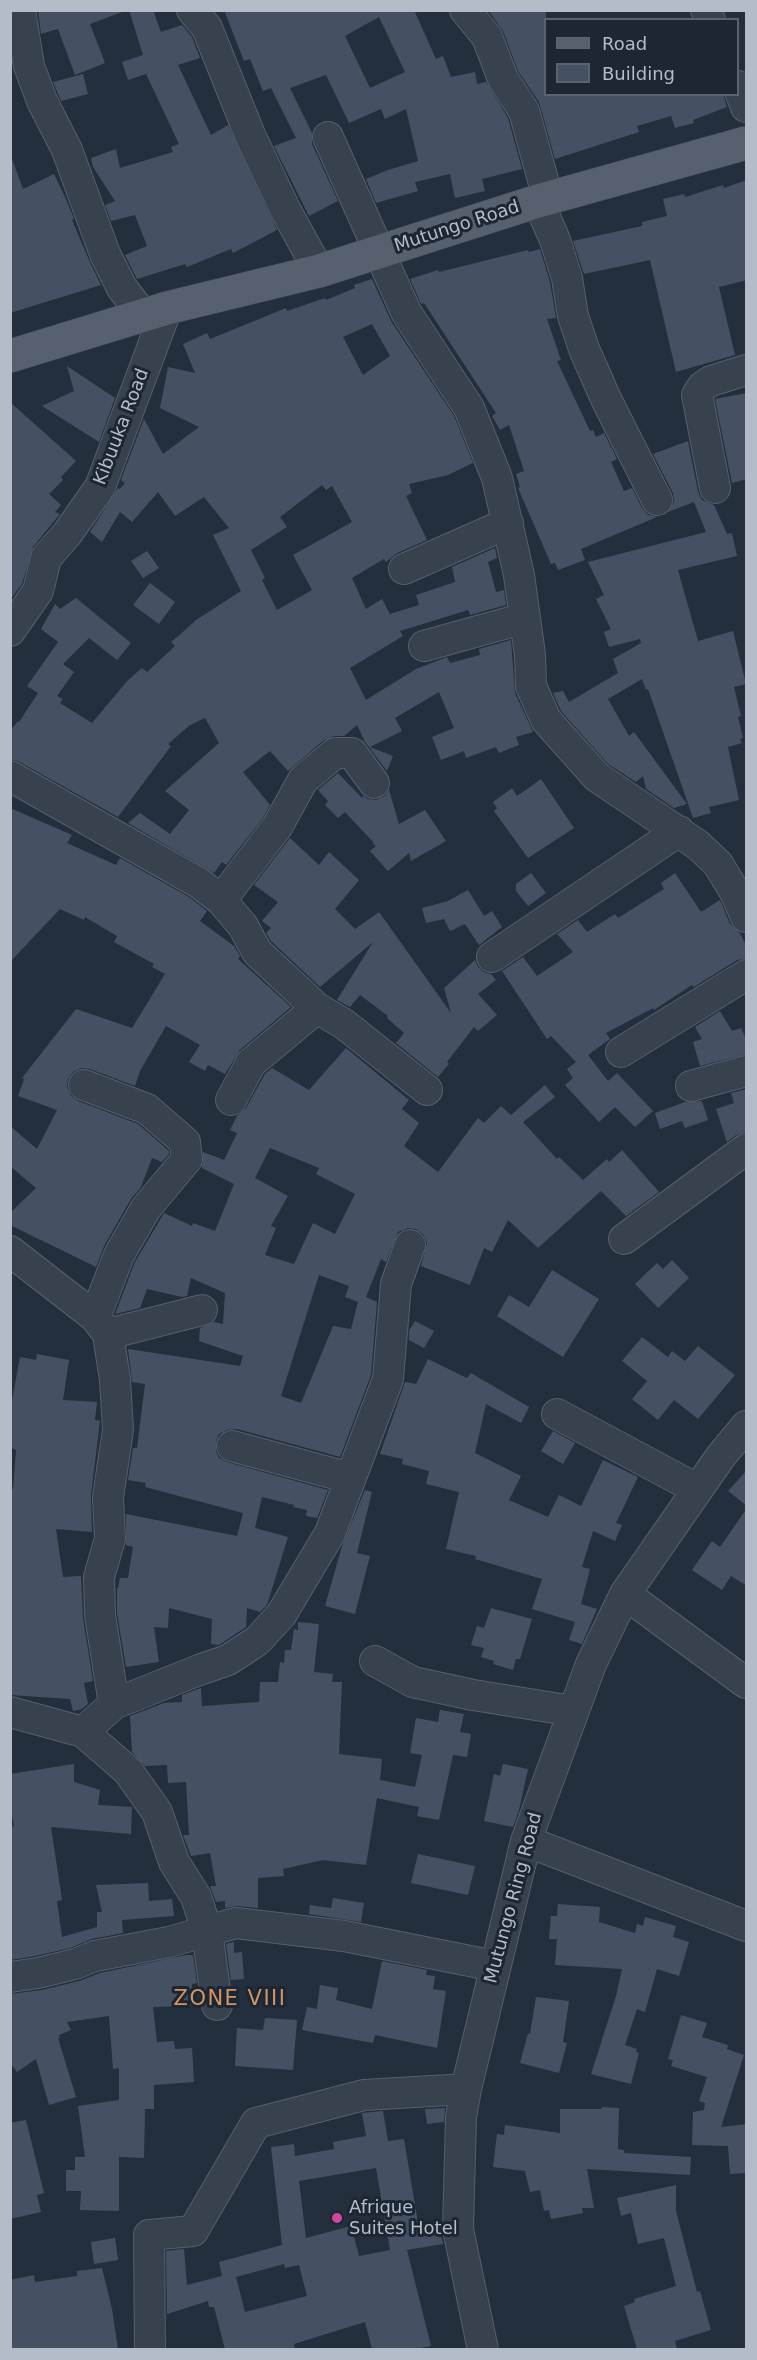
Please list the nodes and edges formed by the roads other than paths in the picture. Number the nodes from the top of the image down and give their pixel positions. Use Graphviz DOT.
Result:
graph roads {
  1 [pos="20,10"];
  2 [pos="192,10"];
  3 [pos="465,10"];
  4 [pos="739,88"];
  5 [pos="747,107"];
  6 [pos="328,137"];
  7 [pos="747,143"];
  8 [pos="543,199"];
  9 [pos="380,252"];
  10 [pos="319,271"];
  11 [pos="156,312"];
  12 [pos="10,356"];
  13 [pos="747,370"];
  14 [pos="715,488"];
  15 [pos="657,500"];
  16 [pos="508,523"];
  17 [pos="404,568"];
  18 [pos="525,618"];
  19 [pos="10,631"];
  20 [pos="424,646"];
  21 [pos="10,776"];
  22 [pos="374,783"];
  23 [pos="679,831"];
  24 [pos="221,900"];
  25 [pos="747,917"];
  26 [pos="492,957"];
  27 [pos="747,975"];
  28 [pos="317,1008"];
  29 [pos="621,1052"];
  30 [pos="747,1071"];
  31 [pos="84,1085"];
  32 [pos="691,1086"];
  33 [pos="427,1090"];
  34 [pos="231,1100"];
  35 [pos="747,1149"];
  36 [pos="624,1239"];
  37 [pos="410,1245"];
  38 [pos="10,1251"];
  39 [pos="202,1310"];
  40 [pos="101,1325"];
  41 [pos="557,1414"];
  42 [pos="747,1426"];
  43 [pos="232,1446"];
  44 [pos="350,1479"];
  45 [pos="697,1489"];
  46 [pos="625,1594"];
  47 [pos="375,1660"];
  48 [pos="747,1683"];
  49 [pos="114,1704"];
  50 [pos="573,1711"];
  51 [pos="10,1712"];
  52 [pos="83,1732"];
  53 [pos="526,1841"];
  54 [pos="747,1926"];
  55 [pos="207,1930"];
  56 [pos="495,1966"];
  57 [pos="10,1977"];
  58 [pos="217,2005"];
  59 [pos="466,2089"];
  60 [pos="150,2349"];
  61 [pos="483,2349"];
  1 -- 11 [label="street"];
  2 -- 10 [label="street"];
  3 -- 8 [label="street"];
  4 -- 5 [label="street"];
  6 -- 9 [label="street"];
  7 -- 8 [label="main road, Mutungo Road"];
  8 -- 9 [label="main road, Mutungo Road"];
  8 -- 15 [label="street"];
  9 -- 10 [label="main road, Mutungo Road"];
  9 -- 16 [label="street"];
  10 -- 11 [label="main road, Mutungo Road"];
  11 -- 12 [label="main road, Mutungo Road"];
  11 -- 19 [label="street, Kibuuka Road"];
  13 -- 14 [label="street"];
  16 -- 17 [label="street"];
  16 -- 18 [label="street"];
  18 -- 20 [label="street"];
  18 -- 23 [label="street"];
  21 -- 24 [label="street"];
  22 -- 24 [label="street"];
  23 -- 25 [label="street"];
  23 -- 26 [label="street"];
  24 -- 28 [label="street"];
  27 -- 29 [label="street"];
  28 -- 33 [label="street"];
  28 -- 34 [label="street"];
  30 -- 32 [label="street"];
  31 -- 40 [label="street"];
  35 -- 36 [label="street"];
  37 -- 44 [label="street"];
  38 -- 40 [label="street"];
  39 -- 40 [label="street"];
  40 -- 49 [label="street"];
  41 -- 45 [label="street"];
  42 -- 45 [label="street, Mutungo Ring Road"];
  43 -- 44 [label="street"];
  44 -- 49 [label="street"];
  45 -- 46 [label="street, Mutungo Ring Road"];
  46 -- 48 [label="street"];
  46 -- 50 [label="street, Mutungo Ring Road"];
  47 -- 50 [label="street"];
  49 -- 52 [label="street"];
  50 -- 53 [label="street, Mutungo Ring Road"];
  51 -- 52 [label="street"];
  52 -- 55 [label="street"];
  53 -- 54 [label="street"];
  53 -- 56 [label="street, Mutungo Ring Road"];
  55 -- 56 [label="street"];
  55 -- 57 [label="street"];
  55 -- 58 [label="street"];
  56 -- 59 [label="street, Mutungo Ring Road"];
  59 -- 60 [label="street"];
  59 -- 61 [label="street, Mutungo Ring Road"];
}
